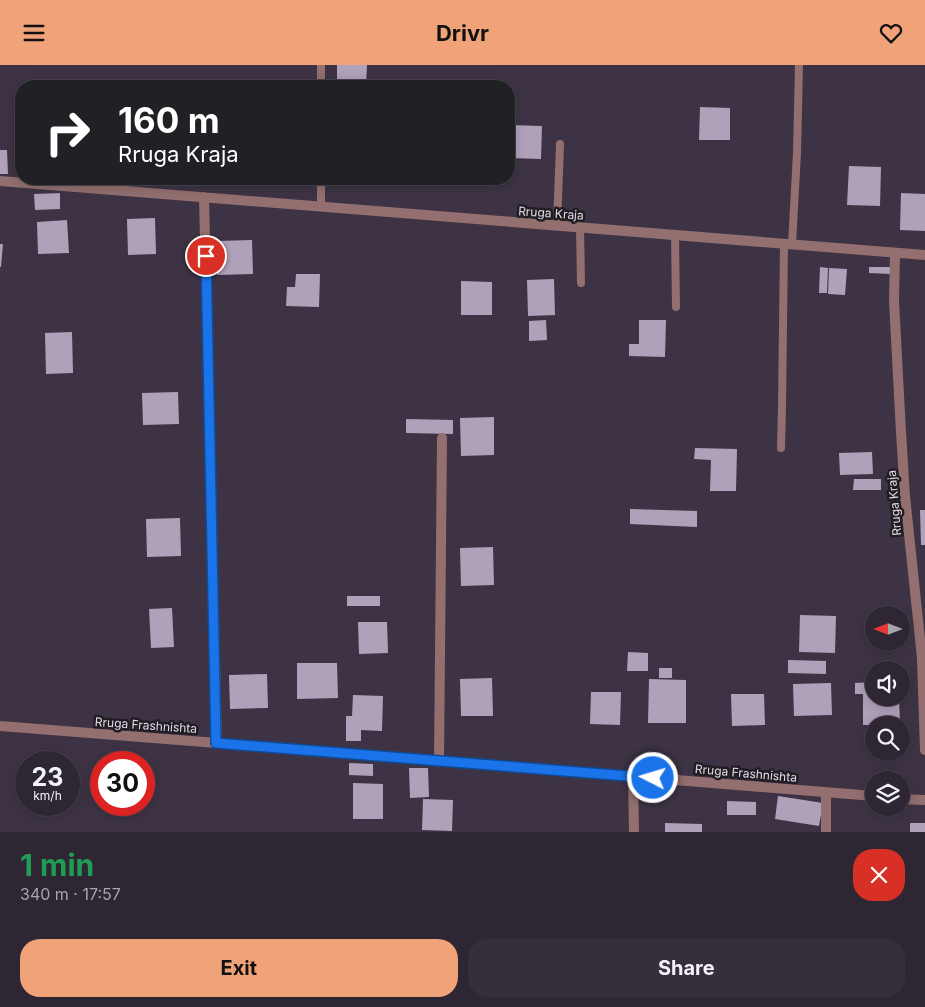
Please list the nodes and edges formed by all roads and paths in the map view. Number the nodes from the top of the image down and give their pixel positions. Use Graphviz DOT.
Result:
graph roads {
  1 [pos="321,65"];
  2 [pos="799,65"];
  3 [pos="321,80"];
  4 [pos="560,144"];
  5 [pos="0,181"];
  6 [pos="15,182"];
  7 [pos="51,185"];
  8 [pos="321,185"];
  9 [pos="204,197"];
  10 [pos="320,207"];
  11 [pos="556,226"];
  12 [pos="580,227"];
  13 [pos="675,235"];
  14 [pos="788,244"];
  15 [pos="895,253"];
  16 [pos="925,255"];
  17 [pos="581,283"];
  18 [pos="676,307"];
  19 [pos="442,438"];
  20 [pos="780,448"];
  21 [pos="0,726"];
  22 [pos="216,743"];
  23 [pos="925,750"];
  24 [pos="439,761"];
  25 [pos="633,777"];
  26 [pos="826,793"];
  27 [pos="865,795"];
  28 [pos="910,800"];
  29 [pos="925,801"];
  30 [pos="634,832"];
  31 [pos="826,832"];
  1 -- 3 [label="lane"];
  2 -- 14 [label="lane"];
  4 -- 11 [label="lane"];
  5 -- 6 [label="street, Rruga Kraja"];
  7 -- 9 [label="street, Rruga Kraja"];
  8 -- 10 [label="lane"];
  9 -- 10 [label="street, Rruga Kraja"];
  9 -- 22 [label="street"];
  10 -- 11 [label="street, Rruga Kraja"];
  11 -- 12 [label="street, Rruga Kraja"];
  12 -- 13 [label="street, Rruga Kraja"];
  12 -- 17 [label="lane"];
  13 -- 14 [label="street, Rruga Kraja"];
  13 -- 18 [label="lane"];
  14 -- 15 [label="street, Rruga Kraja"];
  14 -- 20 [label="lane"];
  15 -- 16 [label="street, Rruga Kraja"];
  15 -- 23 [label="street, Rruga Kraja"];
  19 -- 24 [label="street"];
  21 -- 22 [label="street, Rruga Frashnishta"];
  22 -- 24 [label="street, Rruga Frashnishta"];
  24 -- 25 [label="street, Rruga Frashnishta"];
  25 -- 26 [label="street, Rruga Frashnishta"];
  25 -- 30 [label="street"];
  26 -- 27 [label="street, Rruga Frashnishta"];
  26 -- 31 [label="street"];
  28 -- 29 [label="street"];
}
